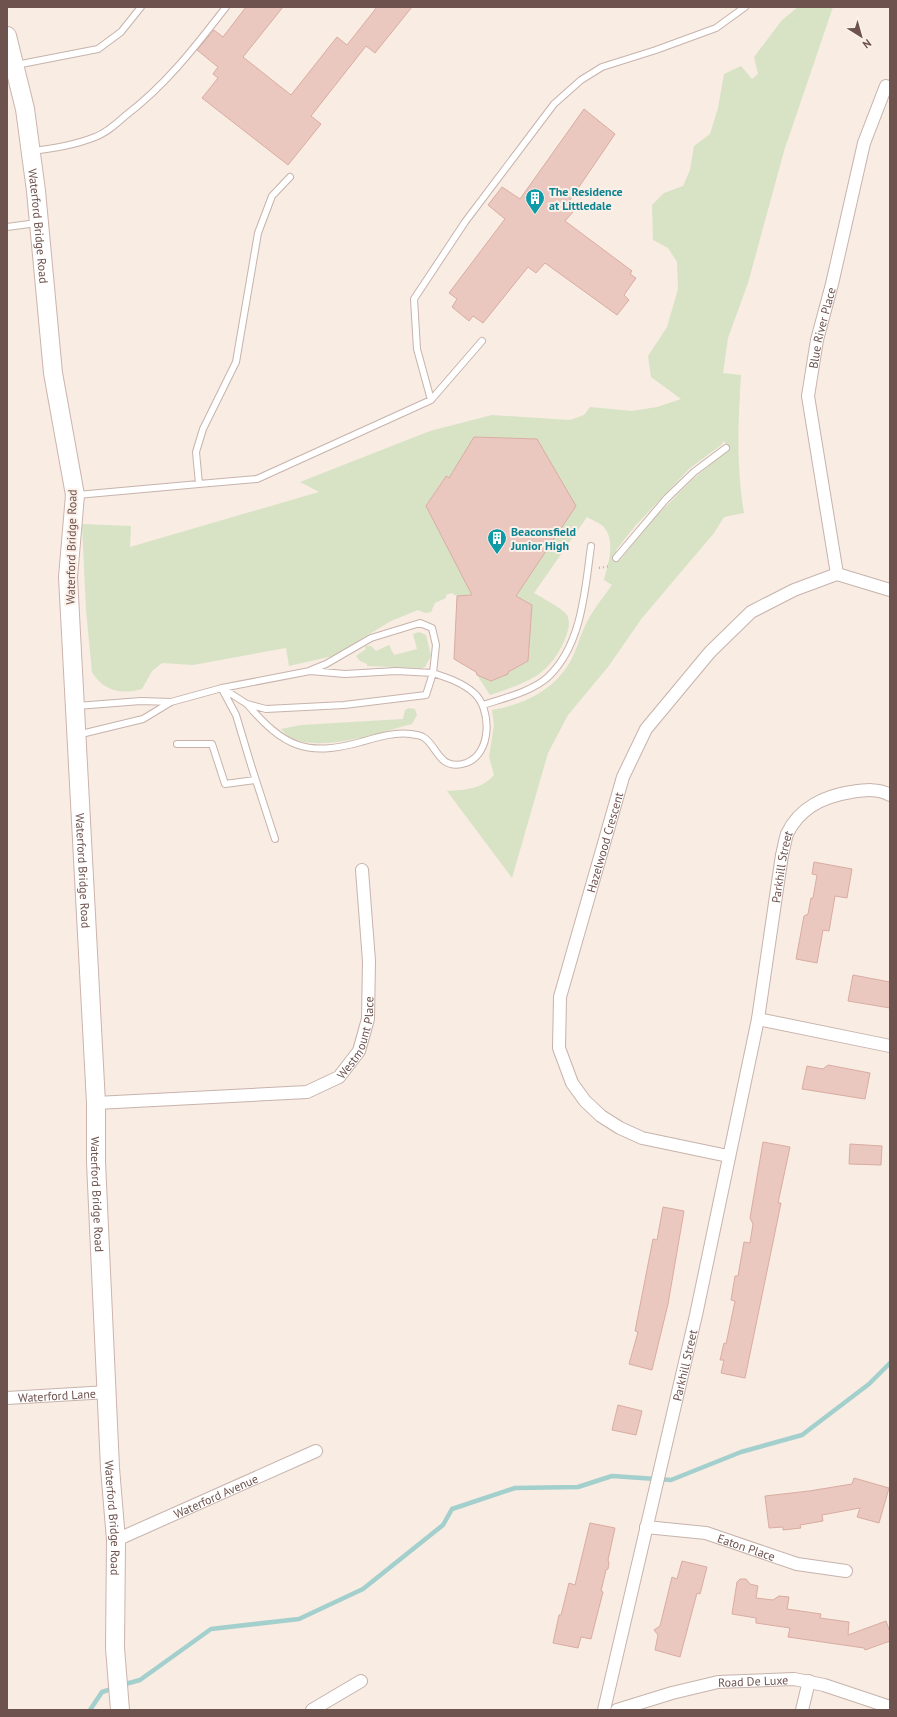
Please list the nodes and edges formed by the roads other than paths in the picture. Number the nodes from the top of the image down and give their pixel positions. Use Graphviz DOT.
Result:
graph roads {
  1 [pos="141,7"];
  2 [pos="226,7"];
  3 [pos="745,7"];
  4 [pos="7,36"];
  5 [pos="11,66"];
  6 [pos="886,86"];
  7 [pos="32,152"];
  8 [pos="290,177"];
  9 [pos="39,223"];
  10 [pos="7,227"];
  11 [pos="482,341"];
  12 [pos="431,400"];
  13 [pos="726,448"];
  14 [pos="199,484"];
  15 [pos="75,495"];
  16 [pos="591,546"];
  17 [pos="616,558"];
  18 [pos="837,574"];
  19 [pos="890,590"];
  20 [pos="310,671"];
  21 [pos="433,673"];
  22 [pos="222,688"];
  23 [pos="171,702"];
  24 [pos="247,704"];
  25 [pos="483,705"];
  26 [pos="75,706"];
  27 [pos="77,735"];
  28 [pos="177,744"];
  29 [pos="256,780"];
  30 [pos="890,795"];
  31 [pos="275,839"];
  32 [pos="362,870"];
  33 [pos="758,1019"];
  34 [pos="890,1046"];
  35 [pos="96,1103"];
  36 [pos="728,1156"];
  37 [pos="108,1392"];
  38 [pos="7,1398"];
  39 [pos="316,1451"];
  40 [pos="646,1527"];
  41 [pos="116,1540"];
  42 [pos="846,1571"];
  43 [pos="361,1681"];
  44 [pos="809,1681"];
  45 [pos="119,1707"];
  46 [pos="631,1707"];
  47 [pos="890,1707"];
  48 [pos="312,1710"];
  49 [pos="604,1710"];
  50 [pos="617,1710"];
  51 [pos="802,1710"];
  1 -- 5 [label="lane"];
  2 -- 7 [label="lane"];
  3 -- 12 [label="lane"];
  4 -- 5 [label="main road, Waterford Bridge Road"];
  5 -- 7 [label="main road, Waterford Bridge Road"];
  6 -- 18 [label="street, Blue River Place"];
  7 -- 9 [label="main road, Waterford Bridge Road"];
  8 -- 14 [label="lane"];
  9 -- 10 [label="lane"];
  9 -- 15 [label="main road, Waterford Bridge Road"];
  11 -- 12 [label="lane"];
  12 -- 14 [label="lane"];
  13 -- 17 [label="lane"];
  14 -- 15 [label="lane"];
  15 -- 26 [label="main road, Waterford Bridge Road"];
  16 -- 25 [label="lane"];
  18 -- 19 [label="street"];
  18 -- 36 [label="street, Hazelwood Crescent"];
  20 -- 21 [label="lane"];
  20 -- 21 [label="lane"];
  20 -- 22 [label="lane"];
  21 -- 24 [label="lane"];
  21 -- 25 [label="lane"];
  22 -- 23 [label="lane"];
  22 -- 24 [label="lane"];
  22 -- 29 [label="lane"];
  23 -- 26 [label="lane"];
  23 -- 27 [label="lane"];
  24 -- 25 [label="lane"];
  26 -- 27 [label="main road, Waterford Bridge Road"];
  27 -- 35 [label="main road, Waterford Bridge Road"];
  28 -- 29 [label="lane"];
  29 -- 31 [label="lane"];
  30 -- 33 [label="street, Parkhill Street"];
  32 -- 35 [label="street, Westmount Place"];
  33 -- 34 [label="street"];
  33 -- 36 [label="street, Parkhill Street"];
  35 -- 37 [label="main road, Waterford Bridge Road"];
  36 -- 40 [label="street, Parkhill Street"];
  37 -- 38 [label="street, Waterford Lane"];
  37 -- 41 [label="main road, Waterford Bridge Road"];
  39 -- 41 [label="street, Waterford Avenue"];
  40 -- 42 [label="street, Eaton Place"];
  40 -- 49 [label="street, Parkhill Street"];
  41 -- 45 [label="main road, Waterford Bridge Road"];
  43 -- 48 [label="street"];
  44 -- 46 [label="street, Road De Luxe"];
  44 -- 47 [label="street, Road De Luxe"];
  44 -- 51 [label="street"];
  46 -- 50 [label="street, Road De Luxe"];
}
